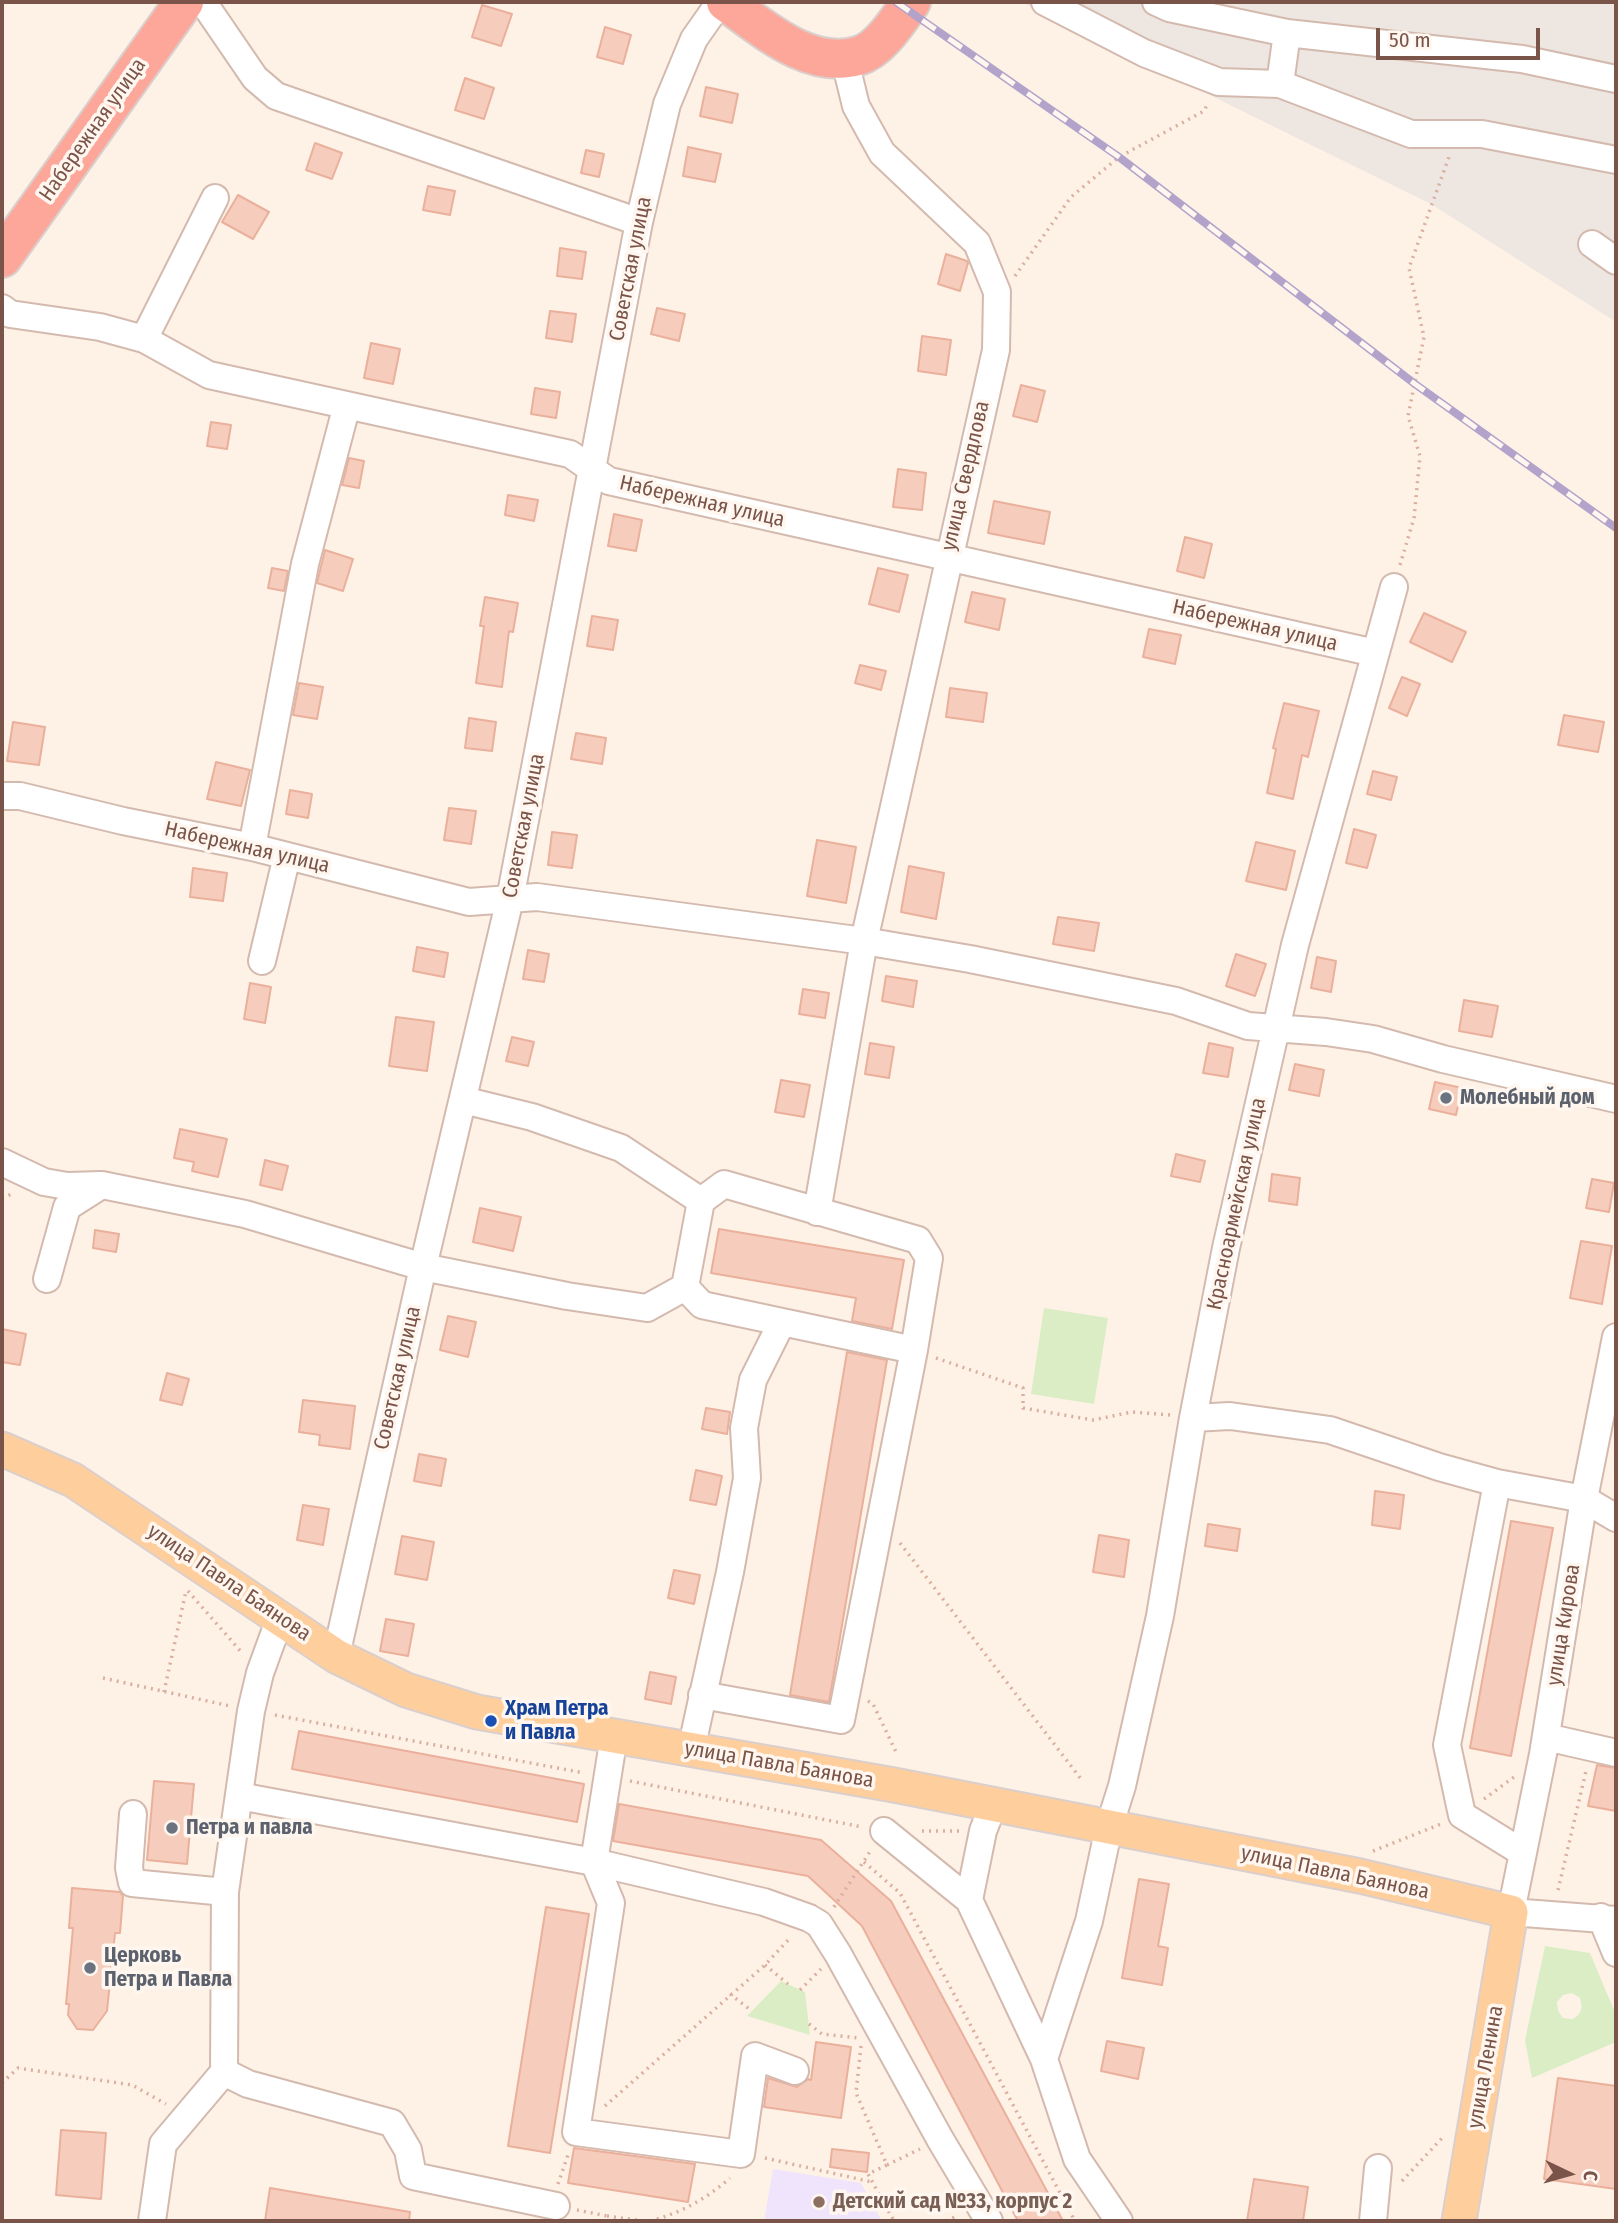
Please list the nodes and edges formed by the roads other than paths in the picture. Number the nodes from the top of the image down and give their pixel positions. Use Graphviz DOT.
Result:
graph roads {
  1 [pos="184,2"];
  2 [pos="203,2"];
  3 [pos="720,2"];
  4 [pos="726,2"];
  5 [pos="911,2"];
  6 [pos="1045,2"];
  7 [pos="1156,2"];
  8 [pos="1287,33"];
  9 [pos="844,57"];
  10 [pos="1616,79"];
  11 [pos="1280,84"];
  12 [pos="1616,160"];
  13 [pos="215,198"];
  14 [pos="639,222"];
  15 [pos="1616,246"];
  16 [pos="2,258"];
  17 [pos="1616,261"];
  18 [pos="2,308"];
  19 [pos="144,339"];
  20 [pos="347,405"];
  21 [pos="592,469"];
  22 [pos="948,556"];
  23 [pos="1394,587"];
  24 [pos="1375,653"];
  25 [pos="2,796"];
  26 [pos="252,848"];
  27 [pos="287,856"];
  28 [pos="510,899"];
  29 [pos="864,941"];
  30 [pos="262,961"];
  31 [pos="1276,1028"];
  32 [pos="1616,1099"];
  33 [pos="463,1100"];
  34 [pos="2,1162"];
  35 [pos="102,1185"];
  36 [pos="701,1201"];
  37 [pos="817,1212"];
  38 [pos="423,1267"];
  39 [pos="47,1279"];
  40 [pos="685,1287"];
  41 [pos="782,1322"];
  42 [pos="1616,1337"];
  43 [pos="914,1350"];
  44 [pos="1613,1373"];
  45 [pos="1193,1418"];
  46 [pos="2,1449"];
  47 [pos="1497,1483"];
  48 [pos="1584,1499"];
  49 [pos="1616,1518"];
  50 [pos="280,1618"];
  51 [pos="336,1656"];
  52 [pos="702,1695"];
  53 [pos="614,1736"];
  54 [pos="1546,1737"];
  55 [pos="691,1750"];
  56 [pos="1604,1750"];
  57 [pos="239,1796"];
  58 [pos="993,1805"];
  59 [pos="133,1814"];
  60 [pos="1109,1827"];
  61 [pos="884,1831"];
  62 [pos="1523,1853"];
  63 [pos="594,1862"];
  64 [pos="225,1892"];
  65 [pos="969,1900"];
  66 [pos="1511,1912"];
  67 [pos="1609,1918"];
  68 [pos="1616,1953"];
  69 [pos="1044,2059"];
  70 [pos="795,2071"];
  71 [pos="225,2072"];
  72 [pos="1378,2168"];
  73 [pos="556,2206"];
  74 [pos="1374,2212"];
  75 [pos="152,2221"];
  76 [pos="989,2221"];
  77 [pos="1119,2221"];
  78 [pos="1459,2221"];
  1 -- 16 [label="highway, Набережная улица"];
  2 -- 14 [label="street"];
  3 -- 14 [label="street, Советская улица"];
  4 -- 9 [label="highway"];
  5 -- 9 [label="highway"];
  6 -- 11 [label="street"];
  7 -- 8 [label="street"];
  8 -- 10 [label="street"];
  8 -- 11 [label="street"];
  9 -- 22 [label="street, улица Свердлова"];
  11 -- 12 [label="street"];
  13 -- 19 [label="street"];
  14 -- 21 [label="street, Советская улица"];
  15 -- 17 [label="street"];
  18 -- 19 [label="street, Набережная улица"];
  19 -- 20 [label="street, Набережная улица"];
  20 -- 21 [label="street, Набережная улица"];
  20 -- 26 [label="street"];
  21 -- 22 [label="street, Набережная улица"];
  21 -- 28 [label="street, Советская улица"];
  22 -- 24 [label="street, Набережная улица"];
  22 -- 29 [label="street, улица Свердлова"];
  23 -- 24 [label="street, Красноармейская улица"];
  24 -- 31 [label="street, Красноармейская улица"];
  25 -- 26 [label="street, Набережная улица"];
  26 -- 27 [label="street, Набережная улица"];
  27 -- 28 [label="street, Набережная улица"];
  27 -- 30 [label="street"];
  28 -- 29 [label="street, Набережная улица"];
  28 -- 33 [label="street, Советская улица"];
  29 -- 31 [label="street, Набережная улица"];
  29 -- 37 [label="street, улица Свердлова"];
  31 -- 32 [label="street, Набережная улица"];
  31 -- 45 [label="street, Красноармейская улица"];
  33 -- 36 [label="street"];
  33 -- 38 [label="street, Советская улица"];
  34 -- 35 [label="street"];
  35 -- 38 [label="street"];
  35 -- 39 [label="street"];
  36 -- 37 [label="street"];
  36 -- 40 [label="street"];
  37 -- 43 [label="street"];
  38 -- 40 [label="street"];
  38 -- 51 [label="street, Советская улица"];
  40 -- 41 [label="street"];
  41 -- 43 [label="street"];
  41 -- 52 [label="street"];
  42 -- 44 [label="street, улица Кирова"];
  43 -- 52 [label="street"];
  44 -- 48 [label="street, улица Кирова"];
  45 -- 47 [label="street"];
  45 -- 60 [label="street, Красноармейская улица"];
  46 -- 50 [label="main road, улица Павла Баянова"];
  47 -- 48 [label="street"];
  47 -- 62 [label="street"];
  48 -- 49 [label="street"];
  48 -- 54 [label="street, улица Кирова"];
  50 -- 51 [label="main road, улица Павла Баянова"];
  50 -- 57 [label="street"];
  51 -- 53 [label="main road, улица Павла Баянова"];
  52 -- 55 [label="street"];
  53 -- 55 [label="main road, улица Павла Баянова"];
  53 -- 63 [label="street"];
  54 -- 56 [label="street"];
  54 -- 62 [label="street, улица Кирова"];
  55 -- 58 [label="main road, улица Павла Баянова"];
  57 -- 63 [label="street"];
  57 -- 64 [label="street"];
  58 -- 60 [label="main road, улица Павла Баянова"];
  58 -- 65 [label="street"];
  59 -- 64 [label="street"];
  60 -- 66 [label="main road, улица Павла Баянова"];
  60 -- 69 [label="street, Красноармейская улица"];
  61 -- 65 [label="street"];
  62 -- 66 [label="street, улица Кирова"];
  63 -- 70 [label="street"];
  63 -- 76 [label="street"];
  64 -- 71 [label="street"];
  65 -- 69 [label="street"];
  66 -- 67 [label="street, улица Павла Баянова"];
  66 -- 78 [label="main road, улица Ленина"];
  67 -- 68 [label="street"];
  69 -- 77 [label="street"];
  71 -- 73 [label="street"];
  71 -- 75 [label="street"];
  72 -- 74 [label="street"];
}
